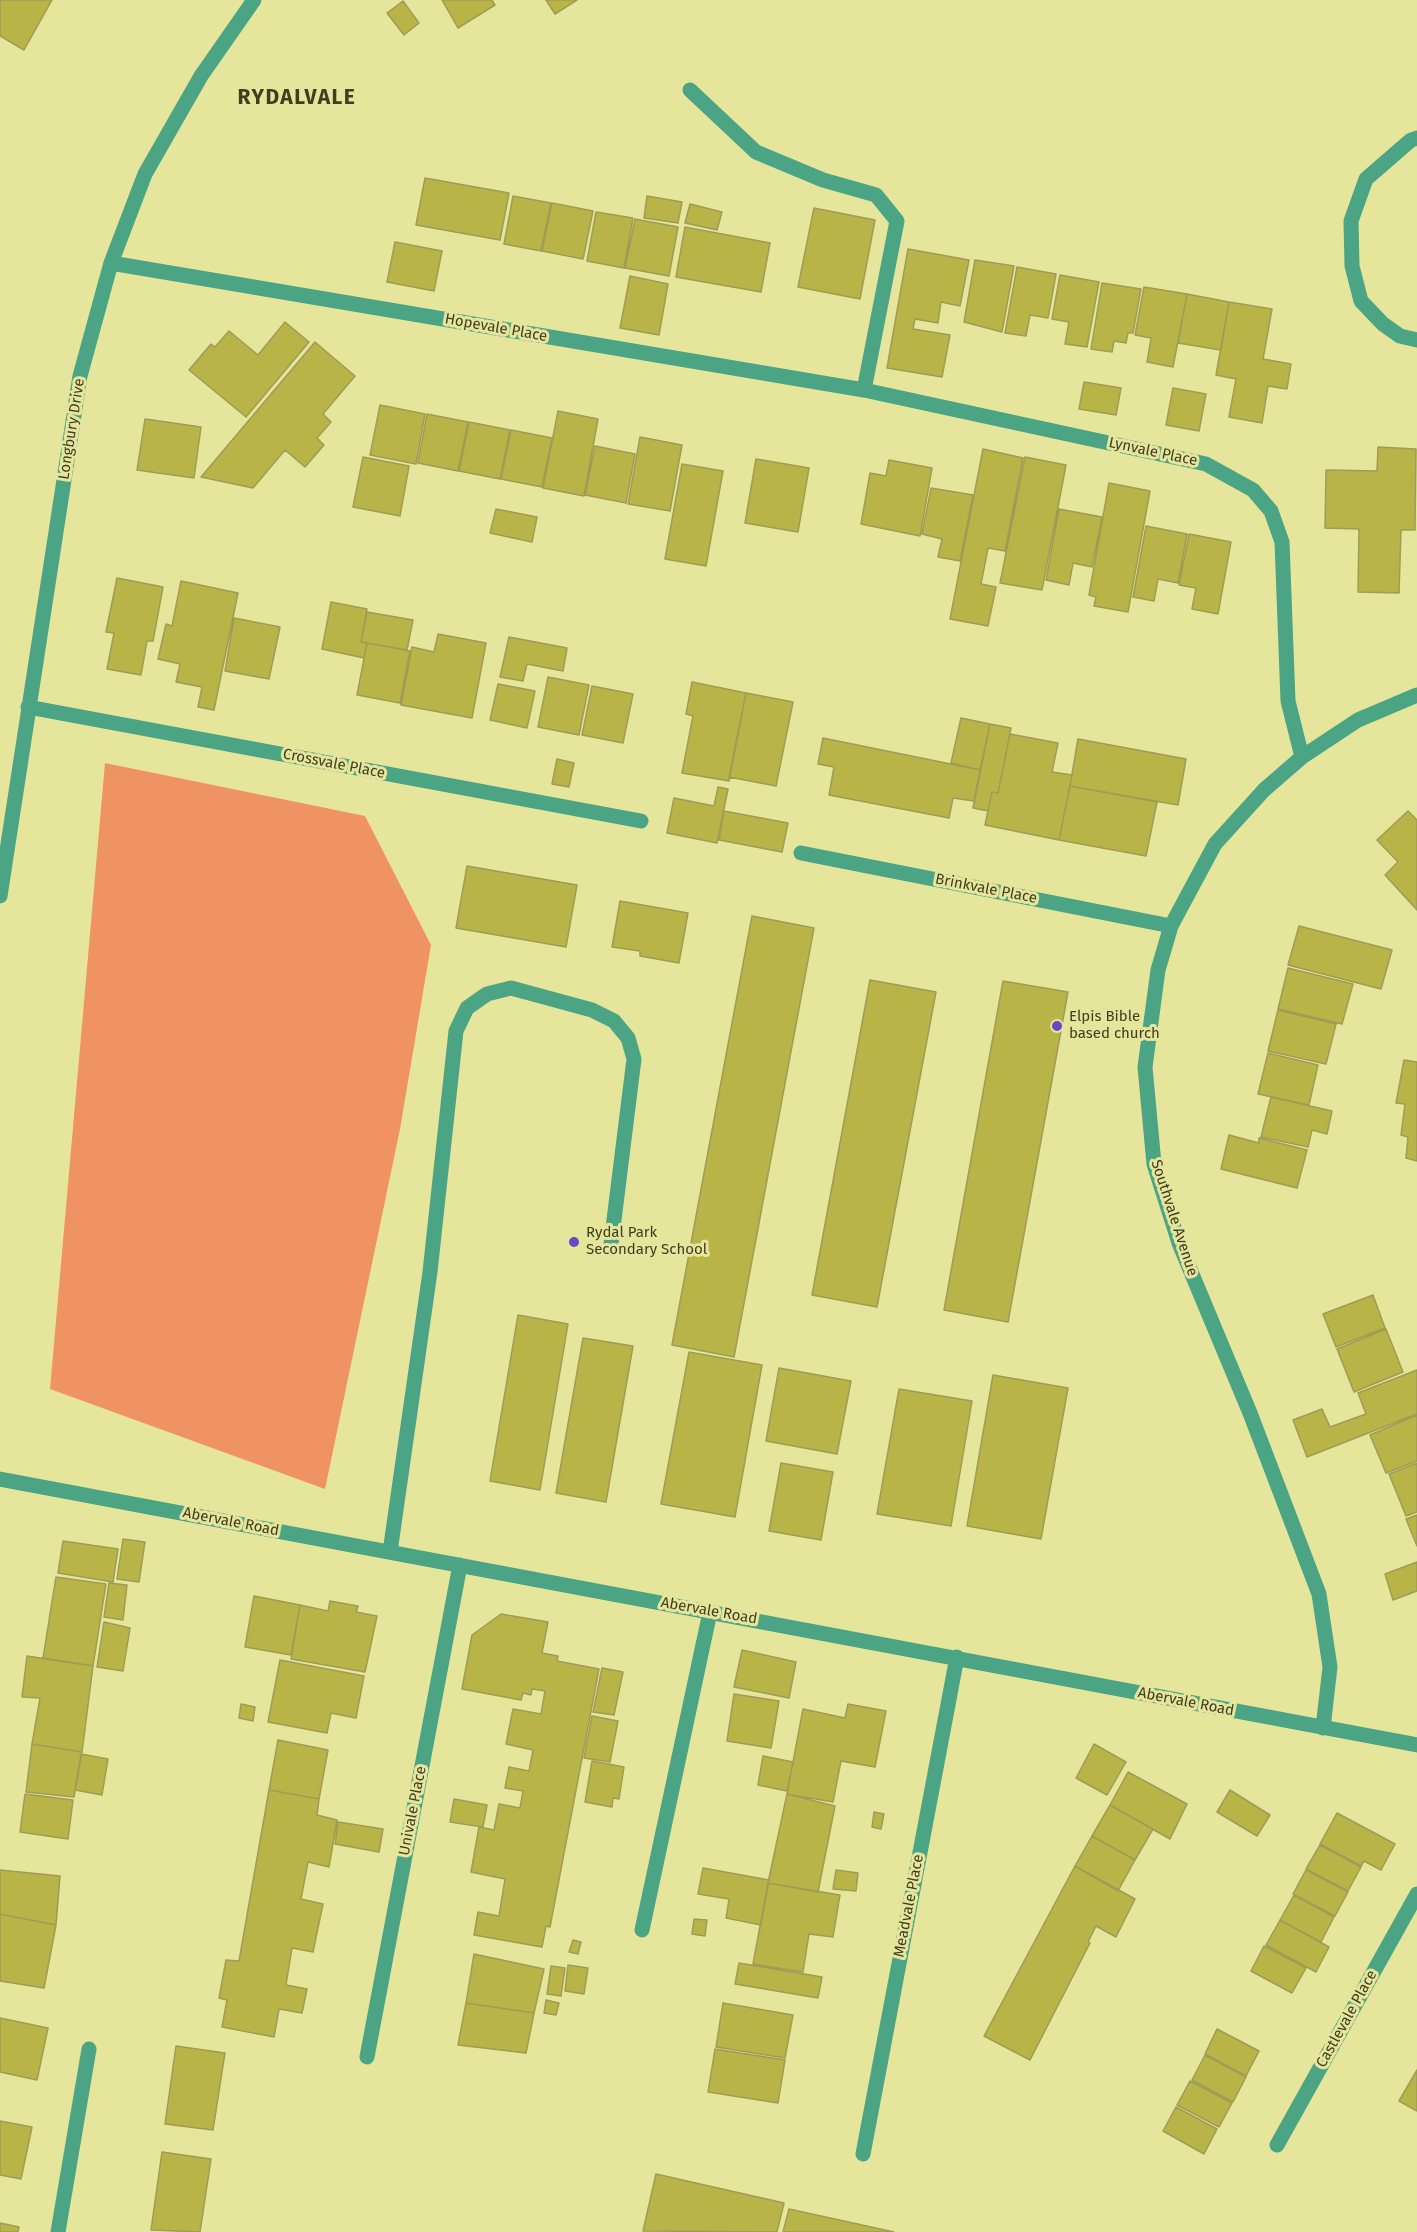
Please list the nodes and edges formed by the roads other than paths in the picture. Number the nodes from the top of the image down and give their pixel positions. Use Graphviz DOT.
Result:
graph roads {
  1 [pos="254,0"];
  2 [pos="690,90"];
  3 [pos="1417,138"];
  4 [pos="111,263"];
  5 [pos="1417,340"];
  6 [pos="864,390"];
  7 [pos="882,394"];
  8 [pos="1417,695"];
  9 [pos="28,707"];
  10 [pos="1302,757"];
  11 [pos="641,821"];
  12 [pos="5,827"];
  13 [pos="801,853"];
  14 [pos="0,896"];
  15 [pos="1172,926"];
  16 [pos="611,1244"];
  17 [pos="0,1479"];
  18 [pos="390,1552"];
  19 [pos="460,1565"];
  20 [pos="710,1612"];
  21 [pos="957,1657"];
  22 [pos="1323,1728"];
  23 [pos="1417,1745"];
  24 [pos="1417,1894"];
  25 [pos="642,1930"];
  26 [pos="89,2049"];
  27 [pos="367,2057"];
  28 [pos="1277,2145"];
  29 [pos="863,2154"];
  30 [pos="58,2232"];
  1 -- 4 [label="street, Longbury Drive"];
  2 -- 6 [label="street"];
  3 -- 5 [label="street"];
  4 -- 6 [label="street, Hopevale Place"];
  4 -- 9 [label="street, Longbury Drive"];
  6 -- 7 [label="street, Hopevale Place"];
  7 -- 10 [label="street, Lynvale Place"];
  8 -- 10 [label="street, Southvale Avenue"];
  9 -- 11 [label="street, Crossvale Place"];
  9 -- 12 [label="street, Longbury Drive"];
  10 -- 15 [label="street, Southvale Avenue"];
  12 -- 14 [label="street, Longbury Drive"];
  13 -- 15 [label="street, Brinkvale Place"];
  15 -- 22 [label="street, Southvale Avenue"];
  16 -- 18 [label="street"];
  17 -- 18 [label="street, Abervale Road"];
  18 -- 19 [label="street, Abervale Road"];
  19 -- 20 [label="street, Abervale Road"];
  19 -- 27 [label="street, Univale Place"];
  20 -- 21 [label="street, Abervale Road"];
  20 -- 25 [label="street"];
  21 -- 22 [label="street, Abervale Road"];
  21 -- 29 [label="street, Meadvale Place"];
  22 -- 23 [label="street, Abervale Road"];
  24 -- 28 [label="street, Castlevale Place"];
  26 -- 30 [label="street"];
}
